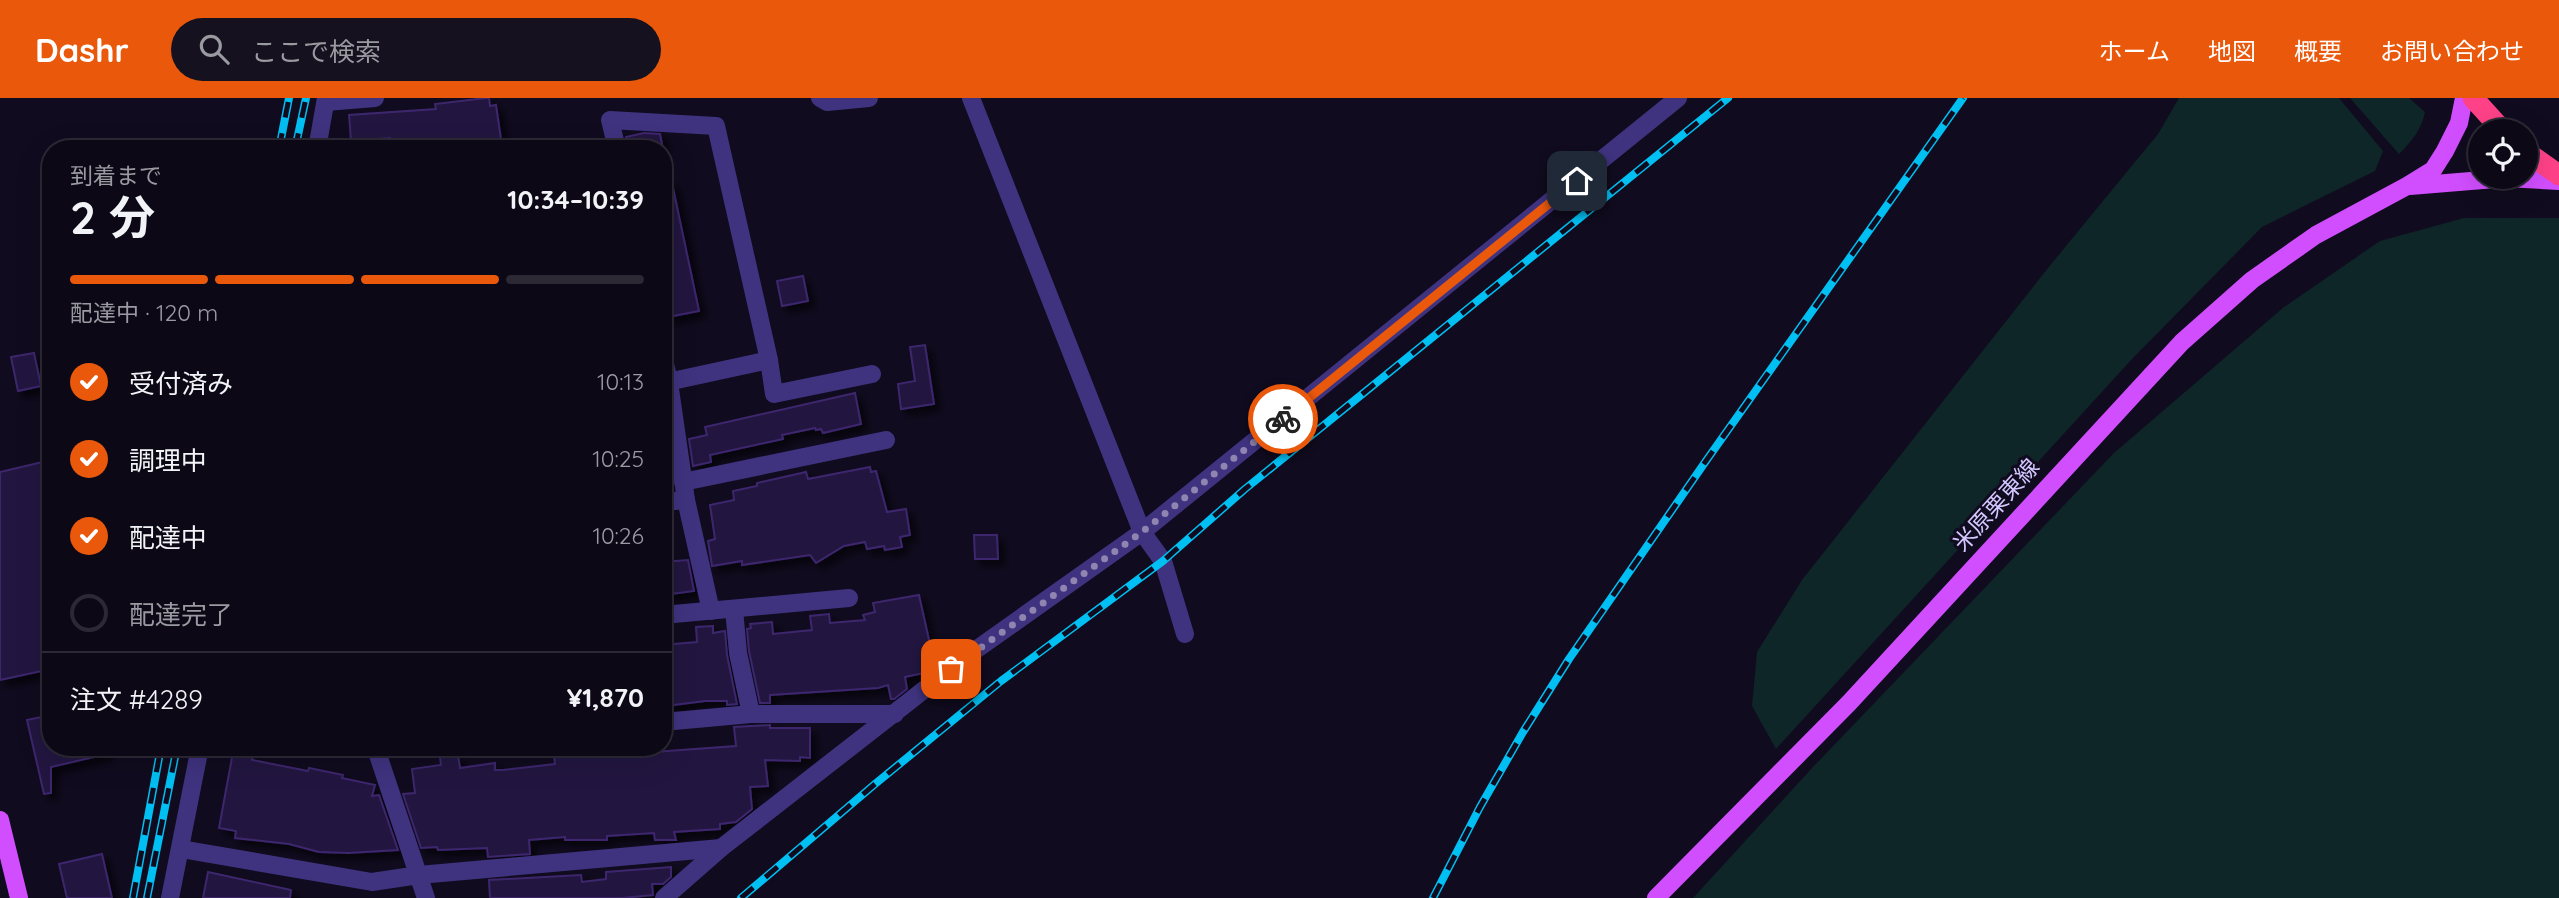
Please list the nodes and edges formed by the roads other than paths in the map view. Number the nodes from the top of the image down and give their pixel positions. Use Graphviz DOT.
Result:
graph roads {
  1 [pos="375,98"];
  2 [pos="820,98"];
  3 [pos="869,98"];
  4 [pos="971,98"];
  5 [pos="1678,98"];
  6 [pos="2464,98"];
  7 [pos="2473,98"];
  8 [pos="326,100"];
  9 [pos="2492,119"];
  10 [pos="319,140"];
  11 [pos="615,140"];
  12 [pos="2538,160"];
  13 [pos="2559,175"];
  14 [pos="2559,181"];
  15 [pos="2407,186"];
  16 [pos="769,360"];
  17 [pos="873,374"];
  18 [pos="672,382"];
  19 [pos="672,419"];
  20 [pos="886,440"];
  21 [pos="684,491"];
  22 [pos="672,497"];
  23 [pos="1142,532"];
  24 [pos="849,598"];
  25 [pos="734,609"];
  26 [pos="711,611"];
  27 [pos="672,614"];
  28 [pos="1185,634"];
  29 [pos="751,714"];
  30 [pos="895,714"];
  31 [pos="672,721"];
  32 [pos="198,756"];
  33 [pos="381,756"];
  34 [pos="0,820"];
  35 [pos="721,848"];
  36 [pos="181,849"];
  37 [pos="419,875"];
  38 [pos="19,898"];
  39 [pos="170,898"];
  40 [pos="426,898"];
  41 [pos="664,898"];
  42 [pos="1656,898"];
  1 -- 8 [label="street"];
  2 -- 3 [label="street"];
  4 -- 23 [label="street"];
  5 -- 23 [label="street"];
  6 -- 15 [label="main road, 米原栗東線"];
  7 -- 9 [label="highway"];
  8 -- 10 [label="street"];
  11 -- 16 [label="street"];
  12 -- 13 [label="highway"];
  14 -- 15 [label="main road, 米原栗東線"];
  15 -- 42 [label="main road, 米原栗東線"];
  16 -- 17 [label="street"];
  16 -- 18 [label="street"];
  19 -- 21 [label="street"];
  20 -- 21 [label="street"];
  21 -- 22 [label="street"];
  21 -- 26 [label="street"];
  23 -- 28 [label="street"];
  23 -- 30 [label="street"];
  24 -- 25 [label="street"];
  25 -- 26 [label="street"];
  25 -- 29 [label="street"];
  26 -- 27 [label="street"];
  29 -- 30 [label="street"];
  29 -- 31 [label="street"];
  30 -- 35 [label="street"];
  32 -- 36 [label="street"];
  33 -- 37 [label="street"];
  34 -- 38 [label="main road"];
  35 -- 37 [label="street"];
  35 -- 41 [label="street"];
  36 -- 37 [label="street"];
  36 -- 39 [label="street"];
  37 -- 40 [label="street"];
}
